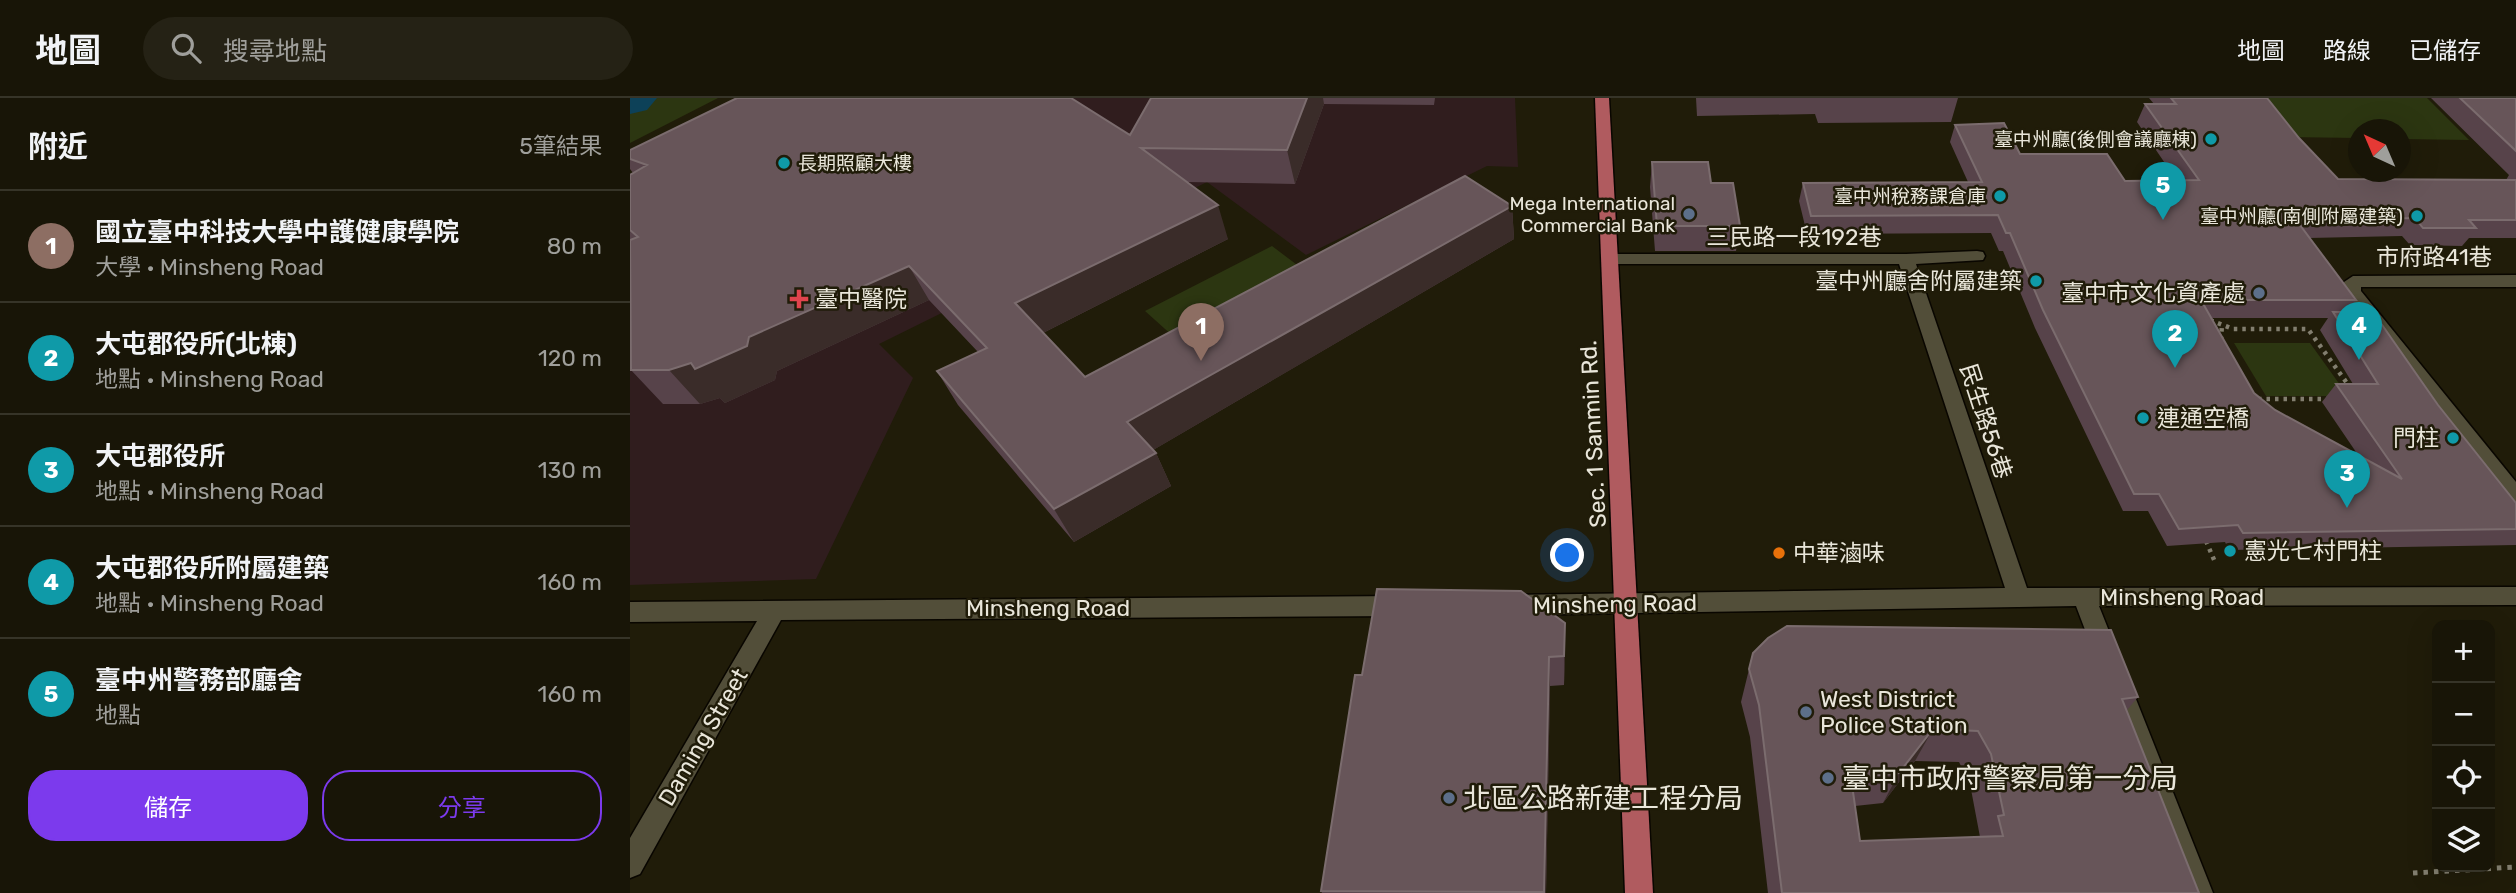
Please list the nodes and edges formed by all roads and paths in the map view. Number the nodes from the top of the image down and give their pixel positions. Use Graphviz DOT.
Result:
graph roads {
  1 [pos="1602,98"];
  2 [pos="1978,256"];
  3 [pos="1906,259"];
  4 [pos="1611,260"];
  5 [pos="2516,281"];
  6 [pos="2206,319"];
  7 [pos="2222,324"];
  8 [pos="2221,344"];
  9 [pos="2357,397"];
  10 [pos="2247,399"];
  11 [pos="2337,399"];
  12 [pos="2516,496"];
  13 [pos="2204,537"];
  14 [pos="2215,562"];
  15 [pos="2516,596"];
  16 [pos="2019,597"];
  17 [pos="2084,598"];
  18 [pos="1627,605"];
  19 [pos="1417,606"];
  20 [pos="1487,606"];
  21 [pos="775,610"];
  22 [pos="630,612"];
  23 [pos="630,864"];
  24 [pos="2516,867"];
  25 [pos="2413,873"];
  26 [pos="1639,893"];
  27 [pos="2199,893"];
  1 -- 4 [label="main road, Sec. 1 Sanmin Rd."];
  2 -- 3 [label="street, 三民路一段192巷"];
  3 -- 4 [label="street, 三民路一段192巷"];
  3 -- 16 [label="street, 民生路56巷"];
  4 -- 18 [label="main road, Sec. 1 Sanmin Rd."];
  5 -- 12 [label="street, 市府路41巷"];
  6 -- 7 [label="path"];
  7 -- 8 [label="path"];
  7 -- 9 [label="path"];
  10 -- 11 [label="path"];
  13 -- 14 [label="path"];
  15 -- 17 [label="street, Minsheng Road"];
  16 -- 17 [label="street, Minsheng Road"];
  16 -- 18 [label="street, Minsheng Road"];
  17 -- 27 [label="street"];
  18 -- 20 [label="street, Minsheng Road"];
  18 -- 26 [label="main road, Sec. 1 Sanmin Rd."];
  19 -- 21 [label="street, Minsheng Road"];
  21 -- 22 [label="street, Minsheng Road"];
  21 -- 23 [label="street, Daming Street"];
  24 -- 25 [label="path"];
}
